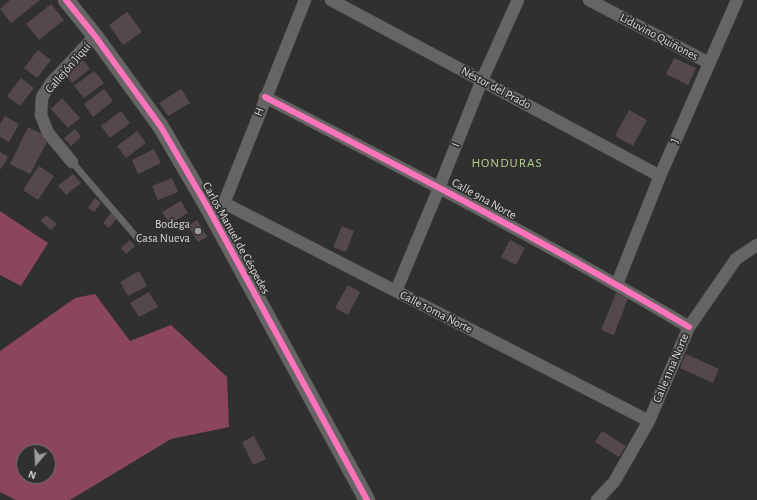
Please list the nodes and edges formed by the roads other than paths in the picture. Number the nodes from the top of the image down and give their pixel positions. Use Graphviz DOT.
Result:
graph roads {
  1 [pos="66,0"];
  2 [pos="305,0"];
  3 [pos="331,0"];
  4 [pos="518,0"];
  5 [pos="589,0"];
  6 [pos="737,0"];
  7 [pos="96,36"];
  8 [pos="709,63"];
  9 [pos="482,80"];
  10 [pos="265,98"];
  11 [pos="72,162"];
  12 [pos="660,176"];
  13 [pos="439,188"];
  14 [pos="224,203"];
  15 [pos="207,206"];
  16 [pos="140,240"];
  17 [pos="757,245"];
  18 [pos="617,284"];
  19 [pos="396,291"];
  20 [pos="689,327"];
  21 [pos="649,421"];
  22 [pos="367,500"];
  23 [pos="597,500"];
  1 -- 7 [label="street, Carlos Manuel de Céspedes"];
  2 -- 10 [label="street, H"];
  3 -- 9 [label="street, Néstor del Prado"];
  4 -- 9 [label="street, I"];
  5 -- 8 [label="street, Liduvino Quiñones"];
  6 -- 8 [label="street, J"];
  7 -- 11 [label="street, Callejón Jiquí"];
  7 -- 15 [label="street, Carlos Manuel de Céspedes"];
  8 -- 12 [label="street, J"];
  9 -- 12 [label="street, Néstor del Prado"];
  9 -- 13 [label="street, I"];
  10 -- 13 [label="street, Calle 9na Norte"];
  10 -- 14 [label="street, H"];
  11 -- 16 [label="lane"];
  12 -- 18 [label="street, J"];
  13 -- 18 [label="street, Calle 9na Norte"];
  13 -- 19 [label="street, I"];
  14 -- 15 [label="street"];
  14 -- 19 [label="street, Calle 10ma Norte"];
  15 -- 22 [label="street, Carlos Manuel de Céspedes"];
  17 -- 20 [label="street, Calle 11na Norte"];
  18 -- 20 [label="street, Calle 9na Norte"];
  19 -- 21 [label="street, Calle 10ma Norte"];
  20 -- 21 [label="street, Calle 11na Norte"];
  21 -- 23 [label="street, Calle 11na Norte"];
}
